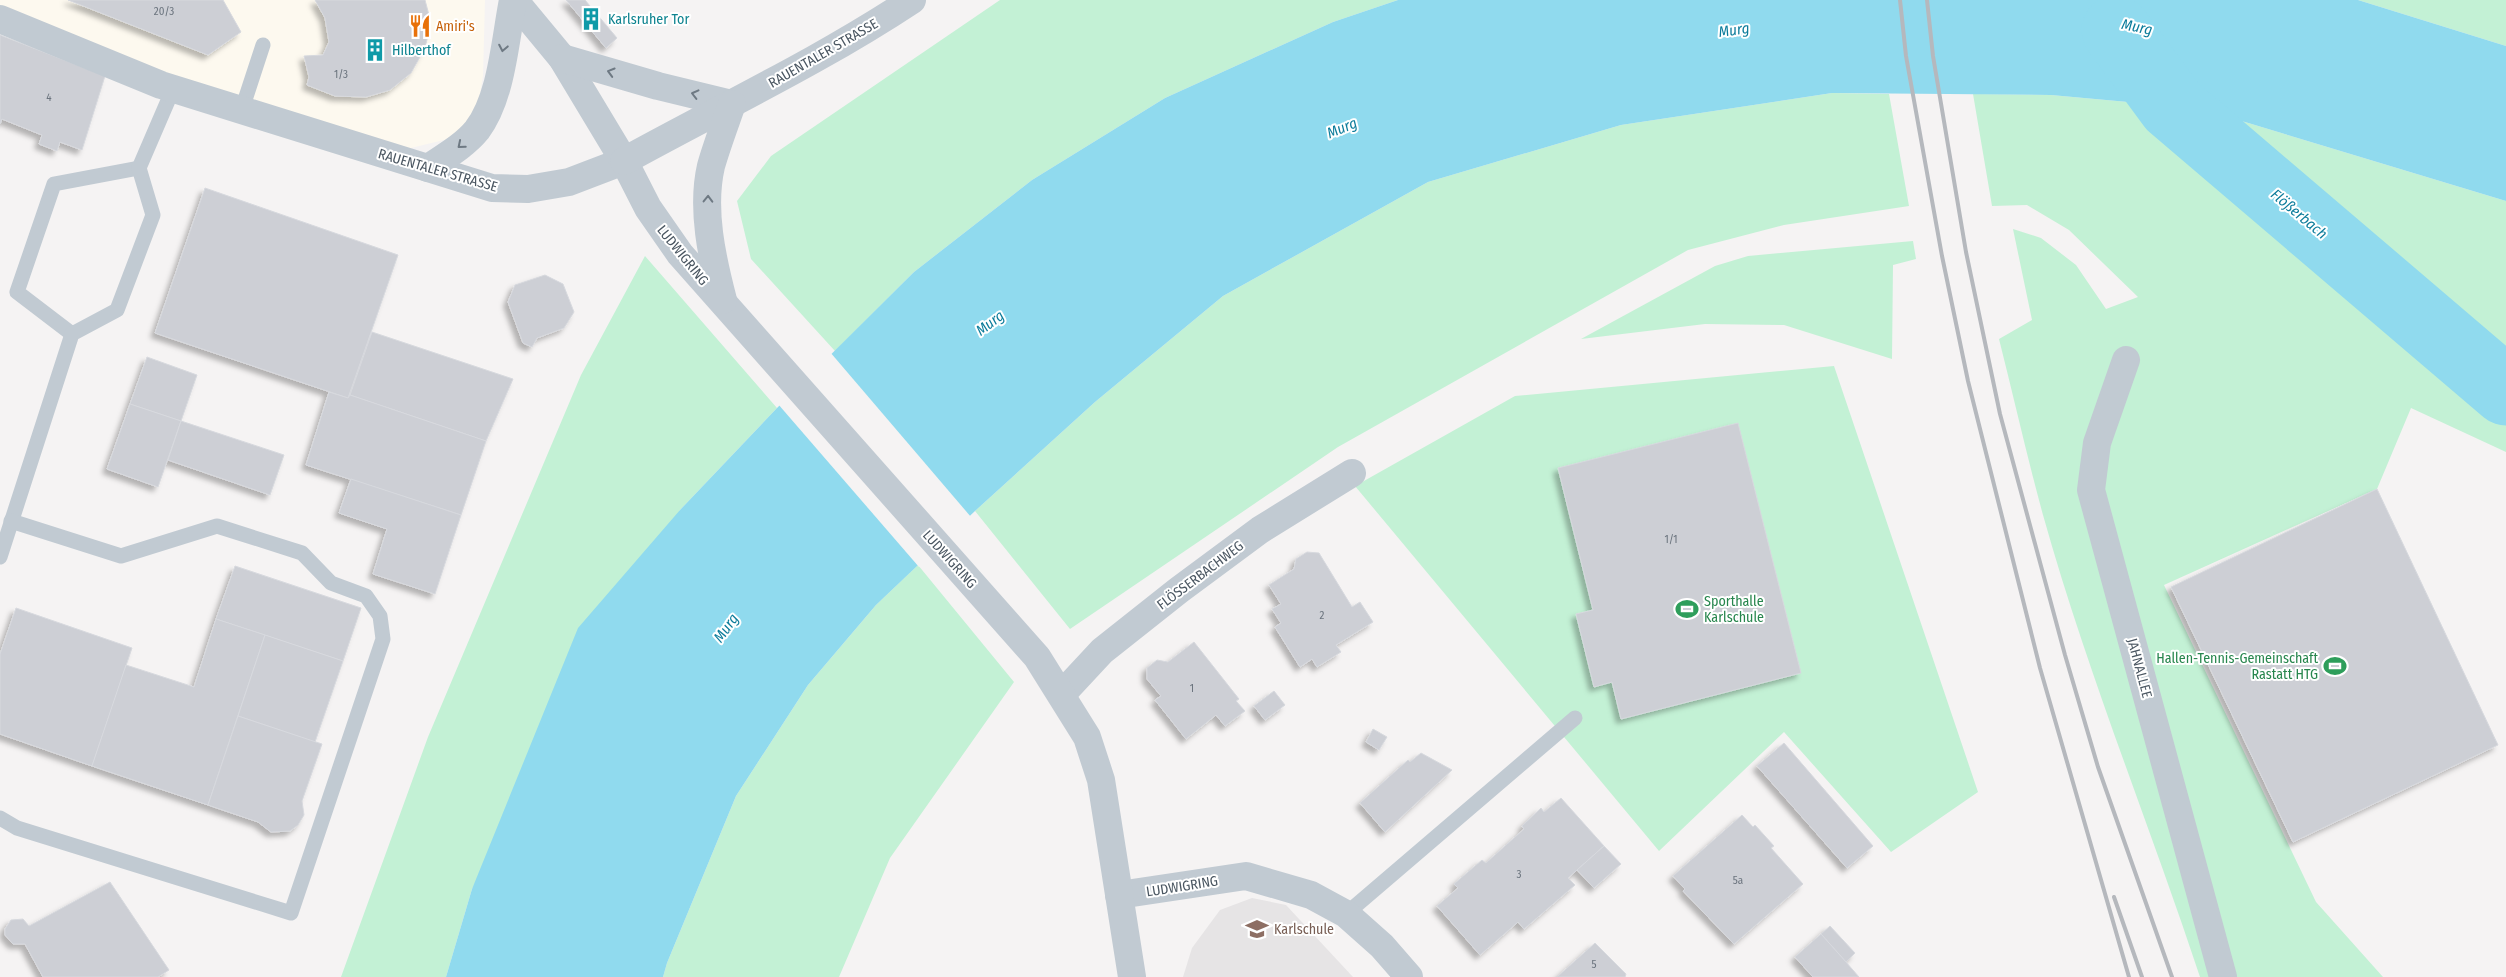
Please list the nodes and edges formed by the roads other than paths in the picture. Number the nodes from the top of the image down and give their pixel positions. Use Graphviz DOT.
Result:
graph roads {
  1 [pos="513,0"];
  2 [pos="912,0"];
  3 [pos="0,19"];
  4 [pos="262,45"];
  5 [pos="562,58"];
  6 [pos="173,89"];
  7 [pos="732,104"];
  8 [pos="242,109"];
  9 [pos="624,161"];
  10 [pos="139,168"];
  11 [pos="428,168"];
  12 [pos="724,304"];
  13 [pos="72,334"];
  14 [pos="2126,360"];
  15 [pos="1352,473"];
  16 [pos="11,521"];
  17 [pos="0,557"];
  18 [pos="1062,694"];
  19 [pos="1575,718"];
  20 [pos="0,818"];
  21 [pos="1119,895"];
  22 [pos="1346,914"];
  23 [pos="1132,977"];
  24 [pos="1409,977"];
  25 [pos="2223,977"];
  1 -- 5 [label="street, LUDWIGRING"];
  1 -- 11 [label="street, one-way"];
  2 -- 7 [label="street, RAUENTALER STRASSE"];
  3 -- 6 [label="street, RAUENTALER STRASSE"];
  4 -- 8 [label="lane"];
  7 -- 5 [label="street, one-way"];
  5 -- 9 [label="street, LUDWIGRING"];
  6 -- 8 [label="street, RAUENTALER STRASSE"];
  6 -- 10 [label="lane"];
  7 -- 9 [label="street, RAUENTALER STRASSE"];
  12 -- 7 [label="street, one-way"];
  8 -- 11 [label="street, RAUENTALER STRASSE"];
  9 -- 11 [label="street, RAUENTALER STRASSE"];
  9 -- 12 [label="street, LUDWIGRING"];
  10 -- 13 [label="lane"];
  10 -- 13 [label="lane"];
  12 -- 18 [label="street, LUDWIGRING"];
  13 -- 16 [label="lane"];
  14 -- 25 [label="street, JAHNALLEE"];
  15 -- 18 [label="street, FLÖSSERBACHWEG"];
  16 -- 17 [label="lane"];
  16 -- 20 [label="lane"];
  18 -- 21 [label="street, LUDWIGRING"];
  19 -- 22 [label="lane"];
  21 -- 22 [label="street, LUDWIGRING"];
  21 -- 23 [label="street"];
  22 -- 24 [label="street, LUDWIGRING"];
}
